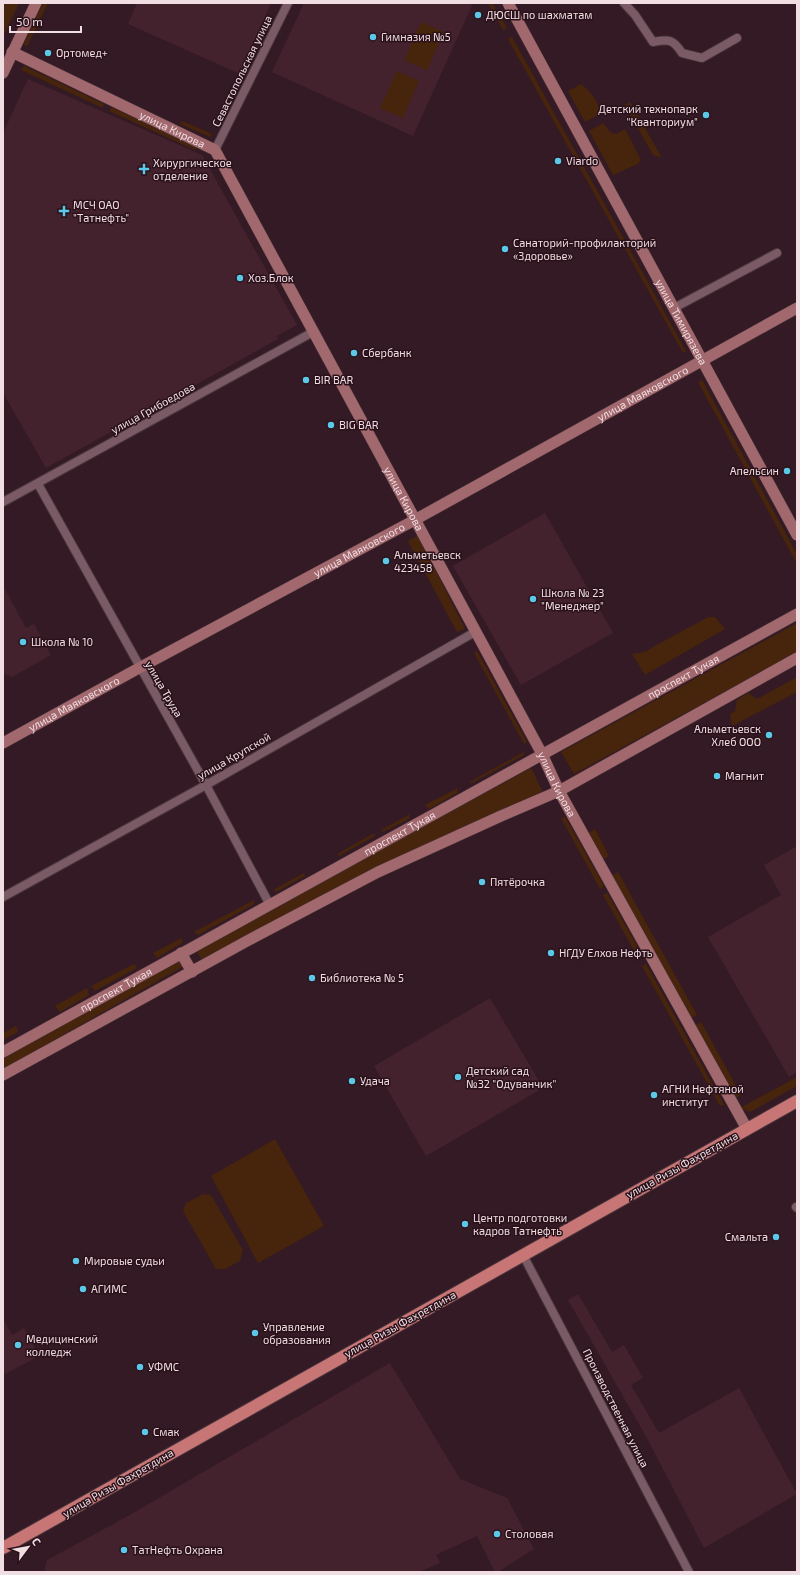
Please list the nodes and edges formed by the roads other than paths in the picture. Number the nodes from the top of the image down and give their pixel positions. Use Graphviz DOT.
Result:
graph roads {
  1 [pos="36,3"];
  2 [pos="288,3"];
  3 [pos="508,3"];
  4 [pos="624,3"];
  5 [pos="737,38"];
  6 [pos="12,52"];
  7 [pos="3,73"];
  8 [pos="215,150"];
  9 [pos="777,253"];
  10 [pos="674,308"];
  11 [pos="797,308"];
  12 [pos="313,332"];
  13 [pos="702,360"];
  14 [pos="38,484"];
  15 [pos="3,502"];
  16 [pos="414,520"];
  17 [pos="797,535"];
  18 [pos="797,614"];
  19 [pos="475,632"];
  20 [pos="797,658"];
  21 [pos="139,668"];
  22 [pos="3,743"];
  23 [pos="542,754"];
  24 [pos="206,785"];
  25 [pos="559,792"];
  26 [pos="3,898"];
  27 [pos="270,905"];
  28 [pos="181,954"];
  29 [pos="192,972"];
  30 [pos="3,1052"];
  31 [pos="3,1075"];
  32 [pos="797,1101"];
  33 [pos="747,1129"];
  34 [pos="523,1255"];
  35 [pos="3,1549"];
  36 [pos="689,1572"];
  1 -- 6 [label="street"];
  2 -- 8 [label="street, Севастопольская улица"];
  3 -- 10 [label="street, улица Тимирязева"];
  4 -- 5 [label="street"];
  6 -- 7 [label="street"];
  6 -- 8 [label="street, улица Кирова"];
  8 -- 12 [label="street, улица Кирова"];
  9 -- 10 [label="street"];
  10 -- 13 [label="street, улица Тимирязева"];
  11 -- 13 [label="street, улица Маяковского"];
  12 -- 14 [label="street, улица Грибоедова"];
  12 -- 16 [label="street, улица Кирова"];
  13 -- 16 [label="street, улица Маяковского"];
  13 -- 17 [label="street, улица Тимирязева"];
  14 -- 15 [label="street, улица Грибоедова"];
  14 -- 21 [label="street, улица Труда"];
  16 -- 19 [label="street, улица Кирова"];
  16 -- 21 [label="street, улица Маяковского"];
  18 -- 23 [label="street, проспект Тукая"];
  19 -- 23 [label="street, улица Кирова"];
  19 -- 24 [label="street, улица Крупской"];
  20 -- 25 [label="street, проспект Тукая"];
  21 -- 22 [label="street, улица Маяковского"];
  21 -- 24 [label="street, улица Труда"];
  23 -- 25 [label="street, улица Кирова"];
  23 -- 27 [label="street, проспект Тукая"];
  24 -- 26 [label="street, улица Крупской"];
  24 -- 27 [label="street, улица Труда"];
  25 -- 29 [label="street, проспект Тукая"];
  25 -- 33 [label="street, улица Кирова"];
  27 -- 28 [label="street, проспект Тукая"];
  28 -- 29 [label="street"];
  28 -- 30 [label="street, проспект Тукая"];
  29 -- 31 [label="street, проспект Тукая"];
  32 -- 33 [label="main road, улица Ризы Фахретдина"];
  33 -- 34 [label="main road, улица Ризы Фахретдина"];
  34 -- 35 [label="main road, улица Ризы Фахретдина"];
  34 -- 36 [label="street, Производственная улица"];
}
